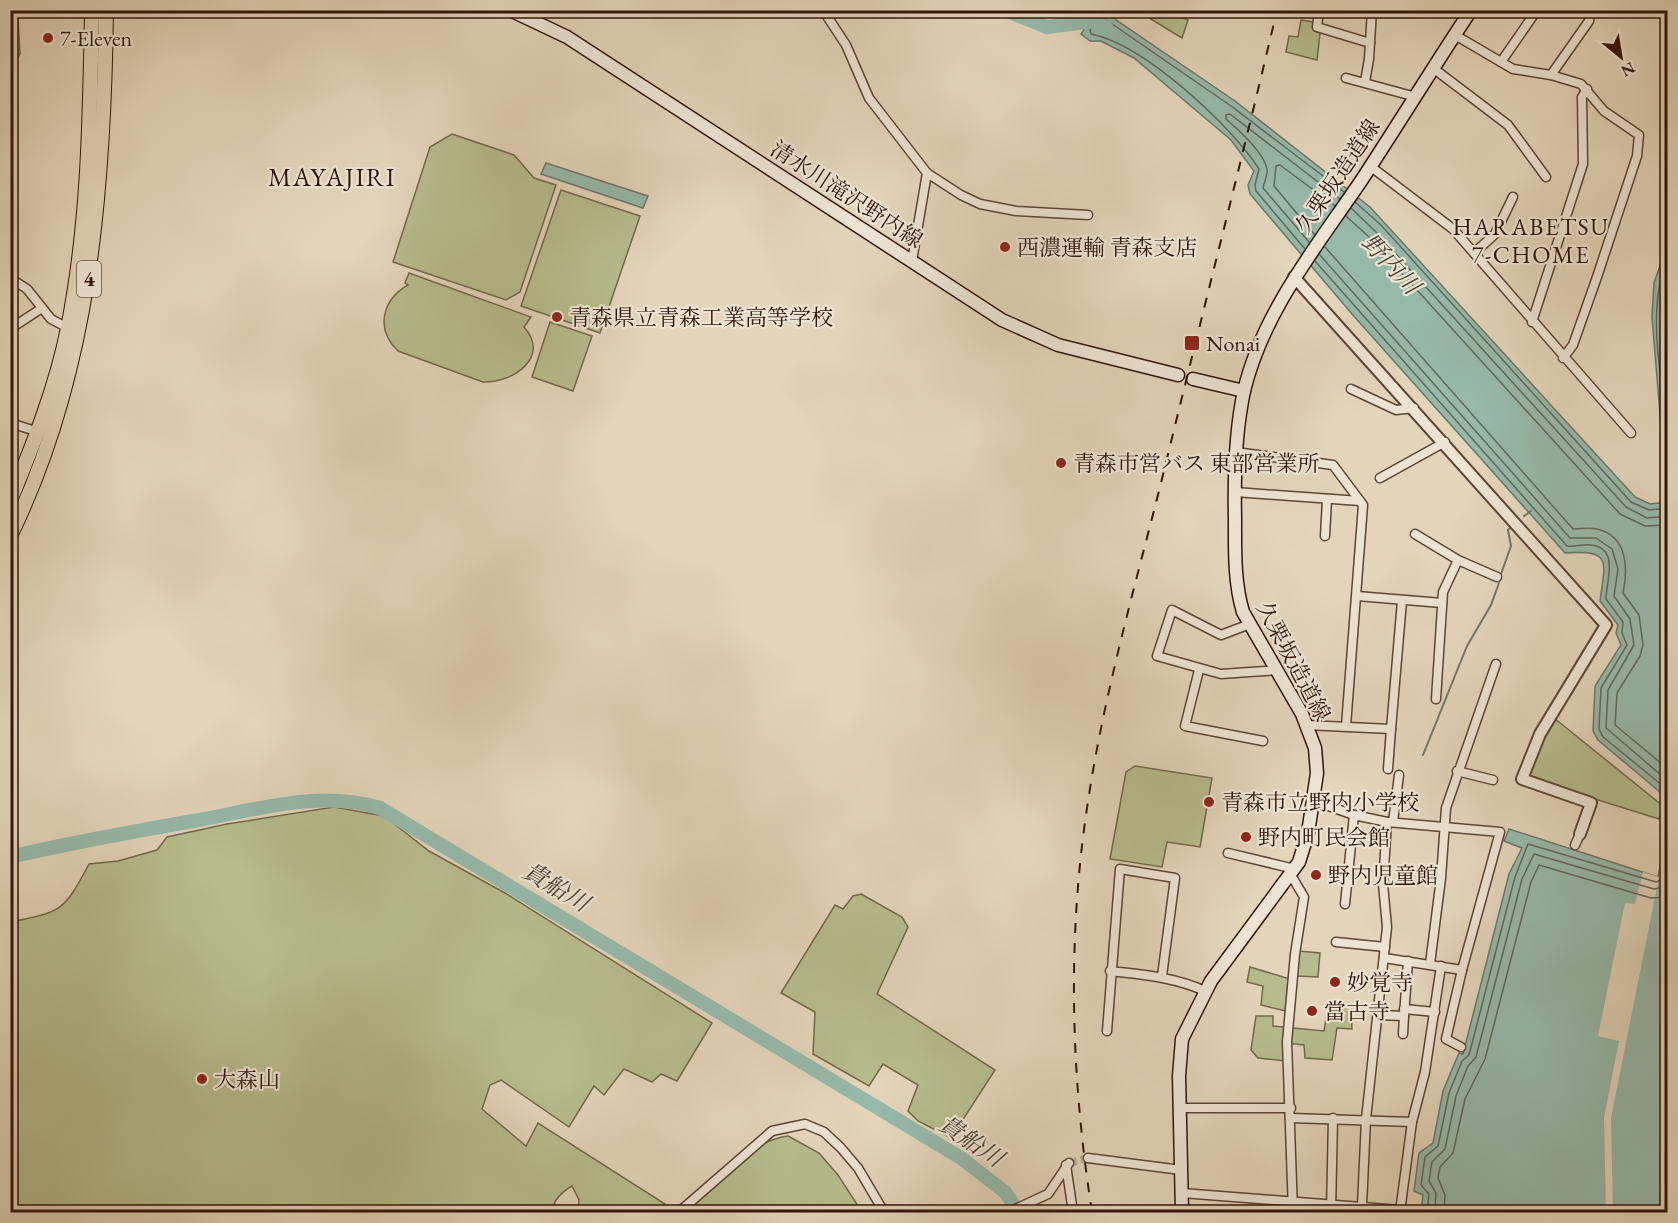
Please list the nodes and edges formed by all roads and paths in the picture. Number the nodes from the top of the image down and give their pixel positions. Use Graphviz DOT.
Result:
graph roads {
  1 [pos="92,10"];
  2 [pos="106,10"];
  3 [pos="510,10"];
  4 [pos="823,10"];
  5 [pos="1319,10"];
  6 [pos="1372,10"];
  7 [pos="1471,10"];
  8 [pos="1537,10"];
  9 [pos="1591,10"];
  10 [pos="1455,35"];
  11 [pos="1370,43"];
  12 [pos="1501,62"];
  13 [pos="1434,68"];
  14 [pos="1551,75"];
  15 [pos="1346,78"];
  16 [pos="1365,82"];
  17 [pos="1587,88"];
  18 [pos="1416,97"];
  19 [pos="1370,166"];
  20 [pos="927,173"];
  21 [pos="1546,177"];
  22 [pos="1513,197"];
  23 [pos="1088,215"];
  24 [pos="1474,253"];
  25 [pos="912,261"];
  26 [pos="1298,273"];
  27 [pos="10,278"];
  28 [pos="42,308"];
  29 [pos="1532,322"];
  30 [pos="68,328"];
  31 [pos="10,329"];
  32 [pos="1563,358"];
  33 [pos="1178,375"];
  34 [pos="1192,379"];
  35 [pos="1351,389"];
  36 [pos="1244,391"];
  37 [pos="1414,408"];
  38 [pos="10,423"];
  39 [pos="39,432"];
  40 [pos="1631,433"];
  41 [pos="1445,442"];
  42 [pos="1235,452"];
  43 [pos="1380,478"];
  44 [pos="1235,492"];
  45 [pos="1327,499"];
  46 [pos="10,501"];
  47 [pos="1360,501"];
  48 [pos="1415,534"];
  49 [pos="10,536"];
  50 [pos="1326,536"];
  51 [pos="1458,560"];
  52 [pos="1497,578"];
  53 [pos="1357,596"];
  54 [pos="1402,601"];
  55 [pos="1442,603"];
  56 [pos="1250,624"];
  57 [pos="1496,664"];
  58 [pos="1199,670"];
  59 [pos="1278,670"];
  60 [pos="1436,699"];
  61 [pos="1306,724"];
  62 [pos="1346,726"];
  63 [pos="1391,729"];
  64 [pos="1263,741"];
  65 [pos="1388,769"];
  66 [pos="1457,771"];
  67 [pos="1399,775"];
  68 [pos="1493,780"];
  69 [pos="1314,801"];
  70 [pos="1354,815"];
  71 [pos="1390,822"];
  72 [pos="1445,825"];
  73 [pos="1580,834"];
  74 [pos="1575,845"];
  75 [pos="1228,853"];
  76 [pos="1293,872"];
  77 [pos="1345,904"];
  78 [pos="1335,942"];
  79 [pos="1385,947"];
  80 [pos="1384,958"];
  81 [pos="1408,961"];
  82 [pos="1430,964"];
  83 [pos="1441,966"];
  84 [pos="1462,970"];
  85 [pos="1110,971"];
  86 [pos="1162,976"];
  87 [pos="1205,991"];
  88 [pos="1404,1012"];
  89 [pos="1435,1012"];
  90 [pos="1378,1015"];
  91 [pos="1107,1031"];
  92 [pos="1402,1034"];
  93 [pos="1461,1047"];
  94 [pos="1179,1108"];
  95 [pos="1291,1108"];
  96 [pos="1291,1118"];
  97 [pos="1333,1118"];
  98 [pos="1365,1119"];
  99 [pos="1412,1122"];
  100 [pos="1088,1158"];
  101 [pos="1181,1170"];
  102 [pos="1182,1193"];
  103 [pos="1294,1201"];
  104 [pos="1331,1203"];
  105 [pos="1364,1208"];
  106 [pos="1400,1211"];
  107 [pos="679,1212"];
  108 [pos="884,1212"];
  109 [pos="1010,1212"];
  110 [pos="1073,1212"];
  111 [pos="1182,1212"];
  112 [pos="1293,1212"];
  113 [pos="1330,1212"];
  1 -- 30 [label="highway, 4"];
  2 -- 49 [label="highway, 4"];
  3 -- 25 [label="main road, 清水川滝沢野内線"];
  4 -- 20 [label="street"];
  5 -- 11 [label="street"];
  6 -- 11 [label="street"];
  7 -- 10 [label="main road, 久栗坂造道線"];
  8 -- 12 [label="street"];
  9 -- 14 [label="street"];
  10 -- 12 [label="street"];
  10 -- 13 [label="main road, 久栗坂造道線"];
  11 -- 16 [label="street"];
  12 -- 14 [label="street"];
  13 -- 18 [label="main road, 久栗坂造道線"];
  13 -- 21 [label="street"];
  14 -- 17 [label="street"];
  15 -- 16 [label="street"];
  16 -- 18 [label="street"];
  17 -- 29 [label="street"];
  17 -- 32 [label="street"];
  18 -- 19 [label="main road, 久栗坂造道線"];
  19 -- 24 [label="street"];
  19 -- 26 [label="main road, 久栗坂造道線"];
  20 -- 23 [label="street"];
  20 -- 25 [label="street"];
  22 -- 24 [label="street"];
  24 -- 29 [label="street"];
  25 -- 33 [label="main road, 清水川滝沢野内線"];
  26 -- 36 [label="main road, 久栗坂造道線"];
  26 -- 37 [label="street"];
  27 -- 28 [label="street"];
  28 -- 30 [label="street"];
  28 -- 31 [label="street"];
  29 -- 32 [label="street"];
  30 -- 39 [label="highway, 4"];
  32 -- 40 [label="street"];
  34 -- 36 [label="main road"];
  35 -- 37 [label="street"];
  36 -- 42 [label="main road, 久栗坂造道線"];
  37 -- 41 [label="street"];
  38 -- 39 [label="street"];
  39 -- 46 [label="highway, 4"];
  41 -- 43 [label="street"];
  41 -- 73 [label="street"];
  42 -- 44 [label="main road, 久栗坂造道線"];
  42 -- 47 [label="street"];
  44 -- 45 [label="street"];
  44 -- 56 [label="main road, 久栗坂造道線"];
  45 -- 47 [label="street"];
  45 -- 50 [label="street"];
  47 -- 53 [label="street"];
  48 -- 51 [label="street"];
  51 -- 52 [label="street"];
  51 -- 55 [label="street"];
  53 -- 54 [label="street"];
  53 -- 62 [label="street"];
  54 -- 55 [label="street"];
  54 -- 63 [label="street"];
  55 -- 60 [label="street"];
  56 -- 58 [label="street"];
  56 -- 59 [label="main road, 久栗坂造道線"];
  57 -- 66 [label="street"];
  58 -- 59 [label="street"];
  58 -- 64 [label="street"];
  59 -- 61 [label="main road, 久栗坂造道線"];
  61 -- 62 [label="street"];
  61 -- 69 [label="main road, 久栗坂造道線"];
  62 -- 63 [label="street"];
  63 -- 65 [label="street"];
  66 -- 68 [label="street"];
  66 -- 72 [label="street"];
  67 -- 71 [label="street"];
  69 -- 70 [label="street"];
  69 -- 76 [label="main road, 久栗坂造道線"];
  70 -- 71 [label="street"];
  70 -- 77 [label="street"];
  71 -- 72 [label="street"];
  71 -- 79 [label="street"];
  72 -- 82 [label="street"];
  72 -- 84 [label="street"];
  73 -- 74 [label="street"];
  75 -- 76 [label="street"];
  76 -- 87 [label="main road, 久栗坂造道線"];
  76 -- 95 [label="street"];
  78 -- 79 [label="street"];
  79 -- 80 [label="street"];
  80 -- 81 [label="street"];
  80 -- 90 [label="street"];
  81 -- 82 [label="street"];
  81 -- 88 [label="street"];
  82 -- 83 [label="street"];
  83 -- 84 [label="street"];
  83 -- 89 [label="street"];
  84 -- 93 [label="street"];
  85 -- 86 [label="street"];
  85 -- 86 [label="street"];
  85 -- 91 [label="street"];
  86 -- 87 [label="street"];
  87 -- 94 [label="main road, 久栗坂造道線"];
  88 -- 89 [label="street"];
  88 -- 90 [label="street"];
  88 -- 92 [label="street"];
  89 -- 99 [label="street"];
  90 -- 98 [label="street"];
  94 -- 95 [label="street"];
  94 -- 101 [label="main road, 久栗坂造道線"];
  95 -- 96 [label="street"];
  96 -- 97 [label="street"];
  96 -- 103 [label="street"];
  97 -- 98 [label="street"];
  97 -- 104 [label="street"];
  98 -- 99 [label="street"];
  98 -- 105 [label="street"];
  99 -- 106 [label="street"];
  100 -- 101 [label="street"];
  101 -- 102 [label="main road, 久栗坂造道線"];
  102 -- 103 [label="street"];
  102 -- 111 [label="main road, 久栗坂造道線"];
  103 -- 104 [label="street"];
  103 -- 112 [label="street"];
  104 -- 105 [label="street"];
  104 -- 113 [label="street"];
  105 -- 106 [label="street"];
  107 -- 108 [label="street"];
  109 -- 110 [label="street"];
}
